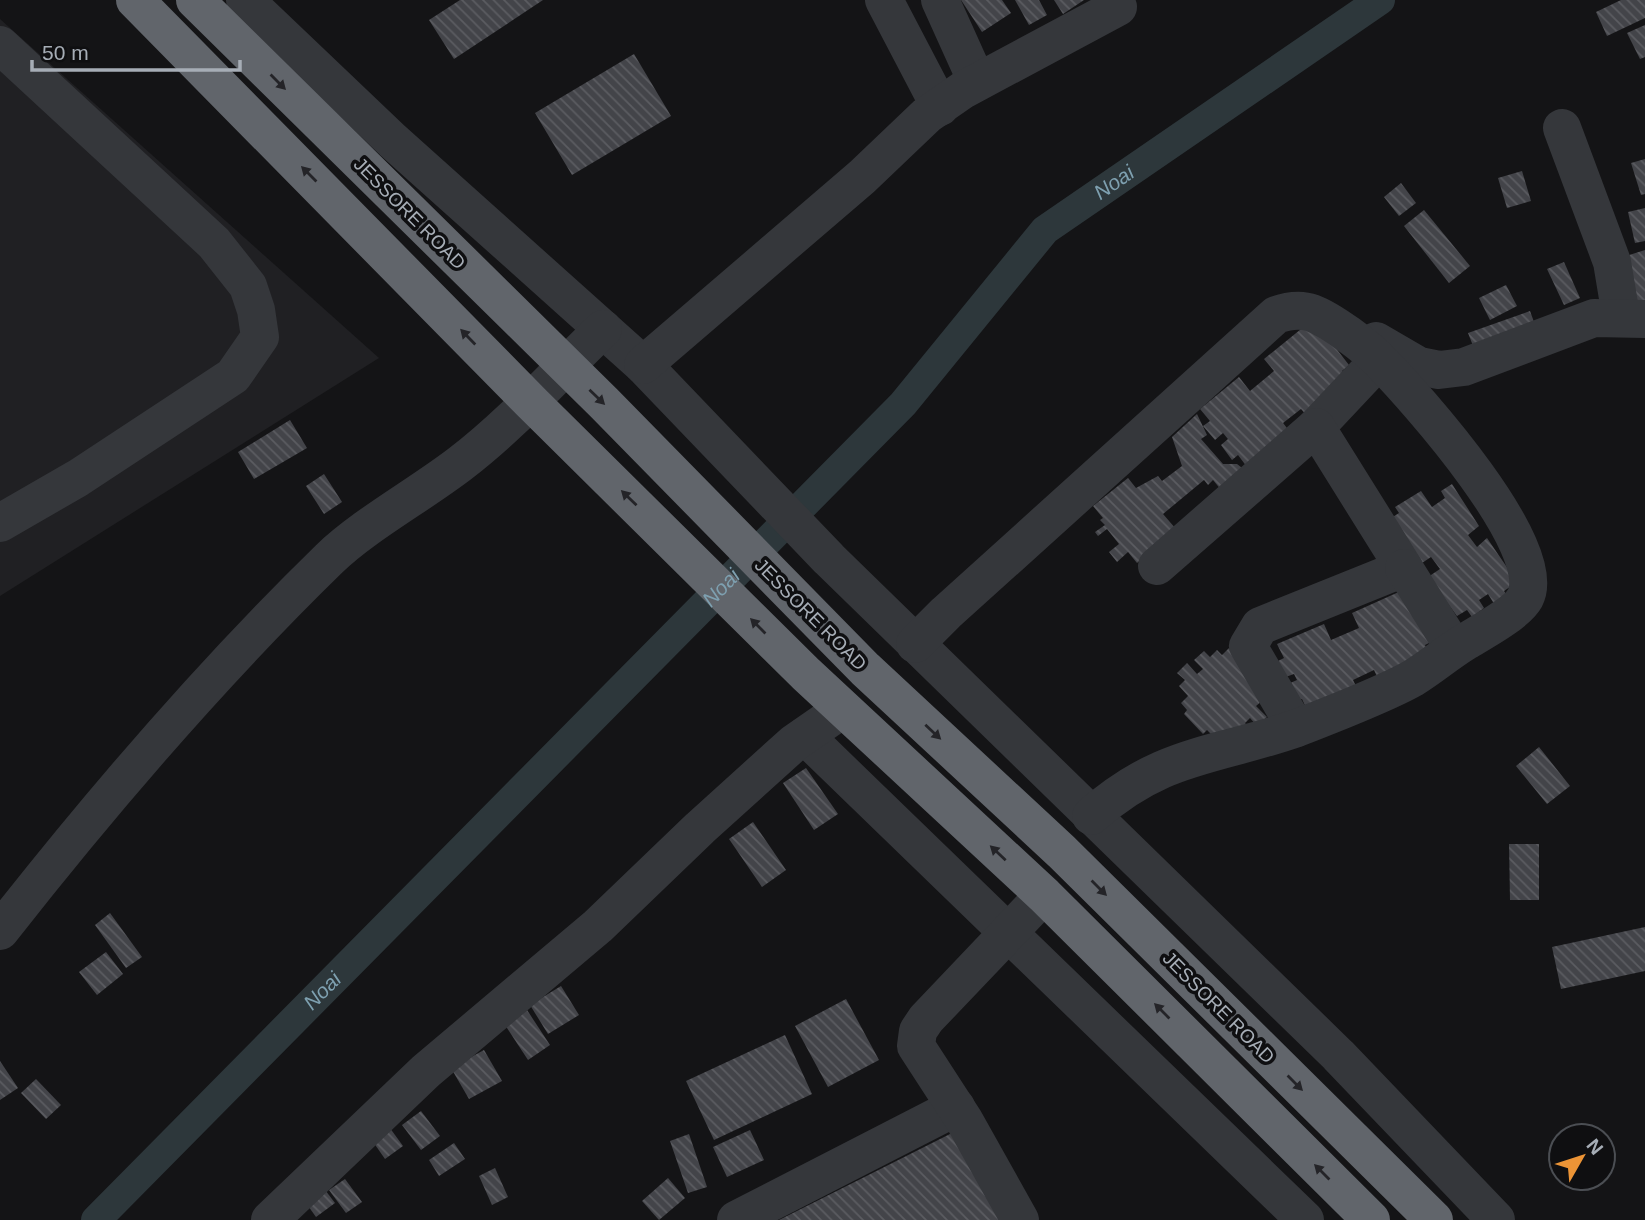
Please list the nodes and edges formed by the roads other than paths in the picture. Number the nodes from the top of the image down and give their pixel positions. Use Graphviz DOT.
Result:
graph roads {
  1 [pos="195,0"];
  2 [pos="246,0"];
  3 [pos="884,0"];
  4 [pos="940,0"];
  5 [pos="158,7"];
  6 [pos="1118,7"];
  7 [pos="0,45"];
  8 [pos="977,82"];
  9 [pos="940,107"];
  10 [pos="1562,128"];
  11 [pos="1633,318"];
  12 [pos="603,329"];
  13 [pos="1379,360"];
  14 [pos="643,365"];
  15 [pos="565,366"];
  16 [pos="532,403"];
  17 [pos="1316,427"];
  18 [pos="0,523"];
  19 [pos="1157,566"];
  20 [pos="1404,568"];
  21 [pos="919,648"];
  22 [pos="1454,648"];
  23 [pos="899,701"];
  24 [pos="843,709"];
  25 [pos="1296,728"];
  26 [pos="805,736"];
  27 [pos="1091,816"];
  28 [pos="1044,895"];
  29 [pos="0,931"];
  30 [pos="1008,934"];
  31 [pos="956,1107"];
  32 [pos="270,1220"];
  33 [pos="736,1220"];
  34 [pos="1020,1220"];
  35 [pos="1305,1220"];
  36 [pos="1371,1220"];
  37 [pos="1434,1220"];
  38 [pos="1496,1220"];
  1 -- 15 [label="highway, JESSORE ROAD, one-way"];
  2 -- 12 [label="street"];
  3 -- 9 [label="street"];
  4 -- 8 [label="street"];
  16 -- 5 [label="highway, one-way"];
  6 -- 8 [label="street"];
  7 -- 18 [label="street"];
  8 -- 9 [label="street"];
  9 -- 14 [label="street"];
  10 -- 11 [label="street"];
  11 -- 21 [label="street"];
  12 -- 14 [label="street"];
  12 -- 15 [label="street"];
  13 -- 17 [label="street"];
  13 -- 21 [label="street"];
  13 -- 22 [label="street"];
  14 -- 21 [label="street"];
  15 -- 16 [label="street"];
  15 -- 23 [label="highway, JESSORE ROAD, one-way"];
  24 -- 16 [label="highway, one-way"];
  16 -- 29 [label="street"];
  17 -- 19 [label="street"];
  17 -- 20 [label="street"];
  20 -- 22 [label="street"];
  20 -- 25 [label="street"];
  21 -- 23 [label="street"];
  21 -- 27 [label="street"];
  22 -- 25 [label="street"];
  23 -- 37 [label="highway, JESSORE ROAD, one-way"];
  24 -- 26 [label="street"];
  28 -- 24 [label="highway, one-way"];
  25 -- 27 [label="street"];
  26 -- 30 [label="street"];
  26 -- 32 [label="street"];
  27 -- 38 [label="street"];
  28 -- 30 [label="street"];
  36 -- 28 [label="highway, one-way"];
  30 -- 31 [label="street"];
  30 -- 35 [label="street"];
  31 -- 33 [label="street"];
  31 -- 34 [label="street"];
}
